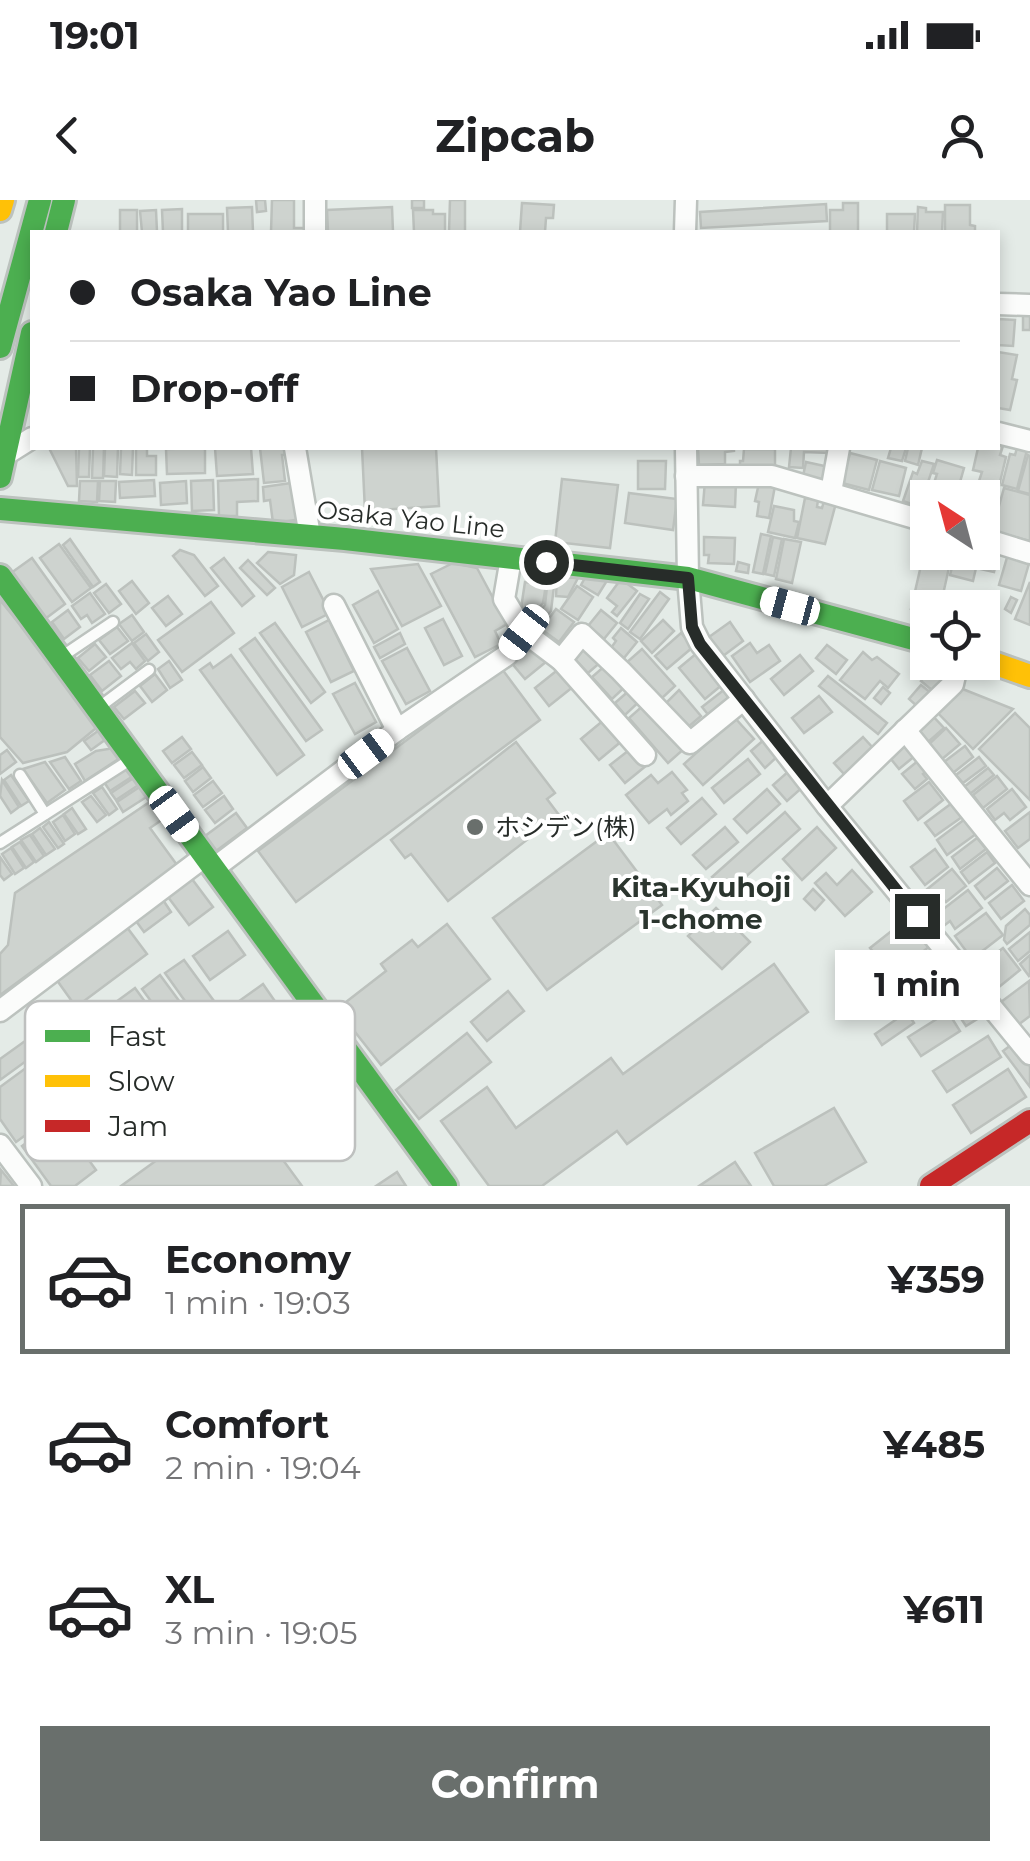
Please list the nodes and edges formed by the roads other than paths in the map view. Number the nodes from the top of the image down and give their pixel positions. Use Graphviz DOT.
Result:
graph roads {
  1 [pos="2,200"];
  2 [pos="40,200"];
  3 [pos="64,200"];
  4 [pos="315,200"];
  5 [pos="686,200"];
  6 [pos="0,210"];
  7 [pos="32,230"];
  8 [pos="56,230"];
  9 [pos="314,230"];
  10 [pos="685,230"];
  11 [pos="30,237"];
  12 [pos="1000,304"];
  13 [pos="1030,305"];
  14 [pos="30,342"];
  15 [pos="0,347"];
  16 [pos="1000,434"];
  17 [pos="30,440"];
  18 [pos="1030,441"];
  19 [pos="295,450"];
  20 [pos="686,450"];
  21 [pos="840,450"];
  22 [pos="2,466"];
  23 [pos="686,476"];
  24 [pos="831,492"];
  25 [pos="0,509"];
  26 [pos="910,516"];
  27 [pos="310,536"];
  28 [pos="1000,544"];
  29 [pos="1030,553"];
  30 [pos="511,558"];
  31 [pos="0,576"];
  32 [pos="688,578"];
  33 [pos="334,605"];
  34 [pos="112,622"];
  35 [pos="524,632"];
  36 [pos="910,638"];
  37 [pos="60,658"];
  38 [pos="561,660"];
  39 [pos="1000,666"];
  40 [pos="149,670"];
  41 [pos="1030,676"];
  42 [pos="955,680"];
  43 [pos="744,699"];
  44 [pos="97,708"];
  45 [pos="397,730"];
  46 [pos="905,730"];
  47 [pos="645,755"];
  48 [pos="133,758"];
  49 [pos="20,775"];
  50 [pos="827,806"];
  51 [pos="46,814"];
  52 [pos="0,843"];
  53 [pos="204,856"];
  54 [pos="1030,885"];
  55 [pos="310,1001"];
  56 [pos="0,1012"];
  57 [pos="1030,1054"];
  58 [pos="355,1062"];
  59 [pos="1030,1122"];
  60 [pos="0,1145"];
  61 [pos="31,1186"];
  62 [pos="446,1186"];
  63 [pos="931,1186"];
  1 -- 6 [label="main road"];
  2 -- 7 [label="main road"];
  3 -- 8 [label="main road"];
  4 -- 9 [label="street"];
  5 -- 10 [label="street"];
  11 -- 15 [label="main road"];
  12 -- 13 [label="street"];
  14 -- 22 [label="main road"];
  16 -- 18 [label="street"];
  17 -- 22 [label="street"];
  19 -- 27 [label="street"];
  20 -- 23 [label="street"];
  21 -- 24 [label="street"];
  23 -- 24 [label="street"];
  23 -- 32 [label="street"];
  24 -- 26 [label="street"];
  25 -- 27 [label="main road, Osaka Yao Line"];
  27 -- 30 [label="main road, Osaka Yao Line"];
  28 -- 29 [label="street"];
  30 -- 32 [label="main road, Osaka Yao Line"];
  30 -- 35 [label="street"];
  31 -- 37 [label="main road"];
  32 -- 36 [label="main road, Osaka Yao Line"];
  32 -- 43 [label="street"];
  33 -- 45 [label="street"];
  34 -- 37 [label="lane"];
  35 -- 38 [label="street"];
  35 -- 45 [label="street"];
  37 -- 44 [label="main road"];
  38 -- 43 [label="street"];
  38 -- 47 [label="street"];
  39 -- 41 [label="main road"];
  40 -- 44 [label="lane"];
  42 -- 46 [label="street"];
  43 -- 50 [label="street"];
  44 -- 48 [label="main road"];
  45 -- 53 [label="street"];
  46 -- 50 [label="street"];
  46 -- 54 [label="street"];
  48 -- 51 [label="lane"];
  48 -- 53 [label="main road"];
  49 -- 51 [label="lane"];
  50 -- 57 [label="street"];
  51 -- 52 [label="lane"];
  53 -- 55 [label="main road"];
  53 -- 56 [label="street"];
  58 -- 62 [label="main road"];
  59 -- 63 [label="main road"];
  60 -- 61 [label="street"];
}
